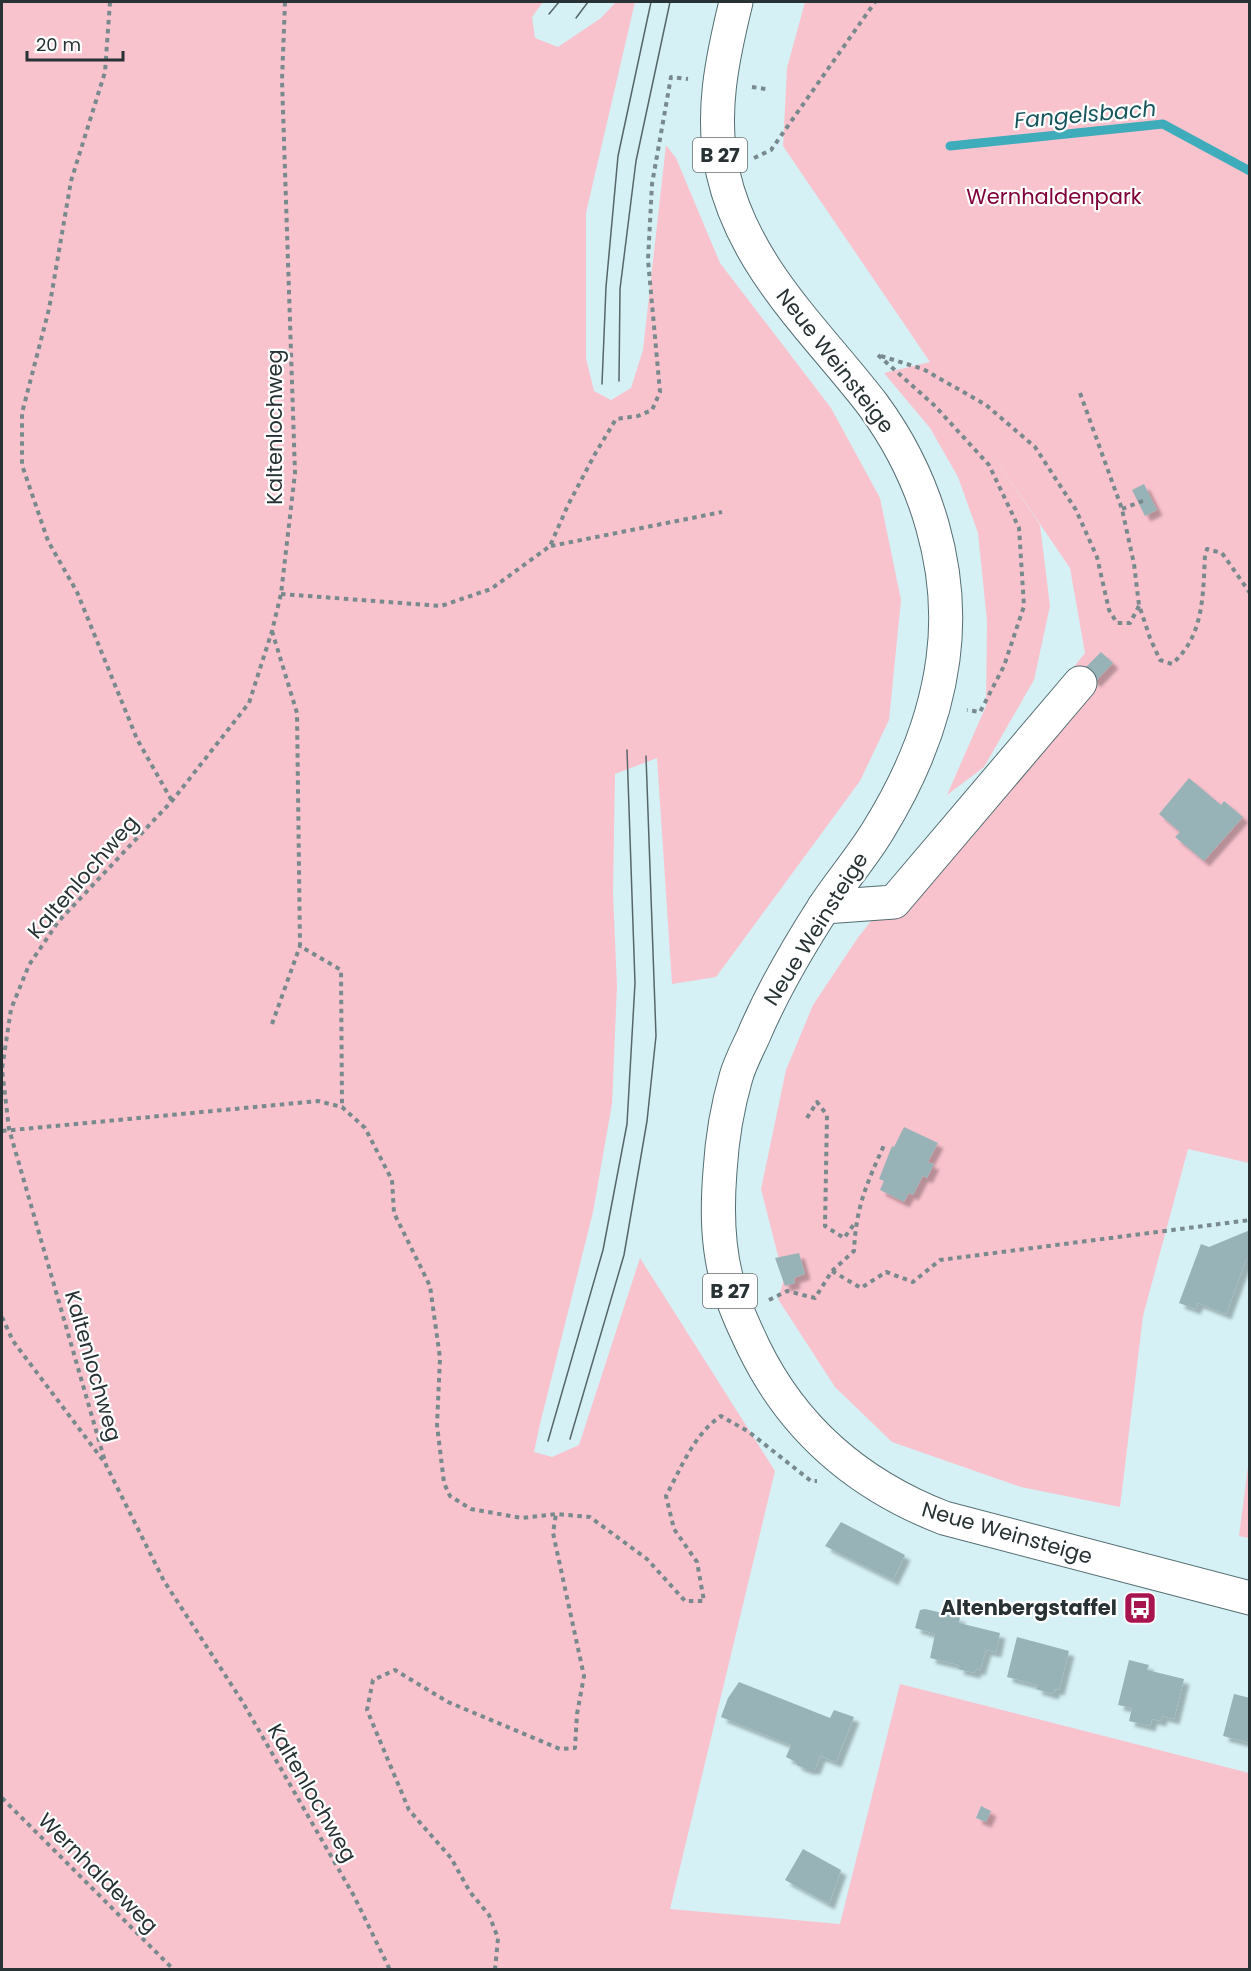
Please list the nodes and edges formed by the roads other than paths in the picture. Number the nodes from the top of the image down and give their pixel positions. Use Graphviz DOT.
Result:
graph roads {
  1 [pos="735,2"];
  2 [pos="1080,683"];
  3 [pos="824,907"];
  4 [pos="1250,1598"];
  1 -- 3 [label="main road, Neue Weinsteige / B 27"];
  2 -- 3 [label="main road"];
  3 -- 4 [label="main road, Neue Weinsteige / B 27"];
}
